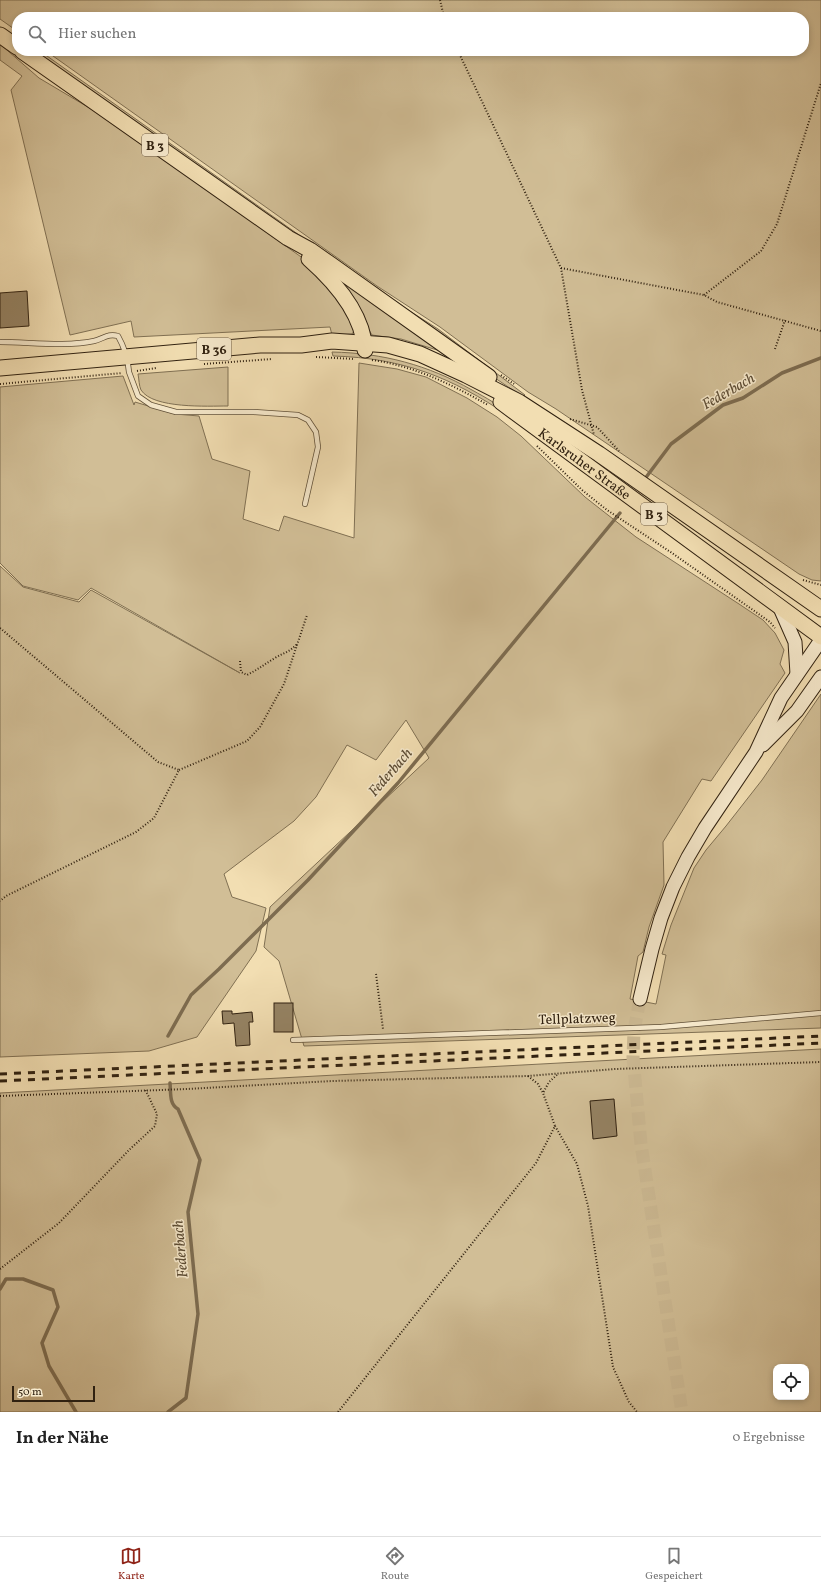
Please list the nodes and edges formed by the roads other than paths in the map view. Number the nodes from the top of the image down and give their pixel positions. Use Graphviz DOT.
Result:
graph roads {
  1 [pos="0,36"];
  2 [pos="12,44"];
  3 [pos="29,56"];
  4 [pos="288,238"];
  5 [pos="0,342"];
  6 [pos="364,353"];
  7 [pos="127,357"];
  8 [pos="0,368"];
  9 [pos="519,402"];
  10 [pos="305,504"];
  11 [pos="821,595"];
  12 [pos="800,596"];
  13 [pos="780,608"];
  14 [pos="821,609"];
  15 [pos="821,638"];
  16 [pos="797,674"];
  17 [pos="821,677"];
  18 [pos="756,752"];
  19 [pos="640,999"];
  20 [pos="821,1013"];
  21 [pos="293,1040"];
  1 -- 2 [label="main road"];
  3 -- 4 [label="main road, B 3"];
  4 -- 6 [label="main road, B 3"];
  4 -- 9 [label="main road, B 3"];
  5 -- 7 [label="lane"];
  6 -- 7 [label="main road, B 36"];
  6 -- 9 [label="main road, B 36"];
  6 -- 13 [label="main road, Karlsruher Straße / B 3"];
  7 -- 8 [label="main road, B 36"];
  7 -- 10 [label="lane"];
  9 -- 12 [label="main road, B 3"];
  11 -- 12 [label="main road"];
  12 -- 14 [label="main road, B 3"];
  13 -- 15 [label="main road, Karlsruher Straße / B 3"];
  13 -- 16 [label="main road"];
  15 -- 16 [label="main road"];
  16 -- 18 [label="main road"];
  17 -- 18 [label="main road"];
  18 -- 19 [label="main road"];
  20 -- 21 [label="lane, Tellplatzweg"];
}
